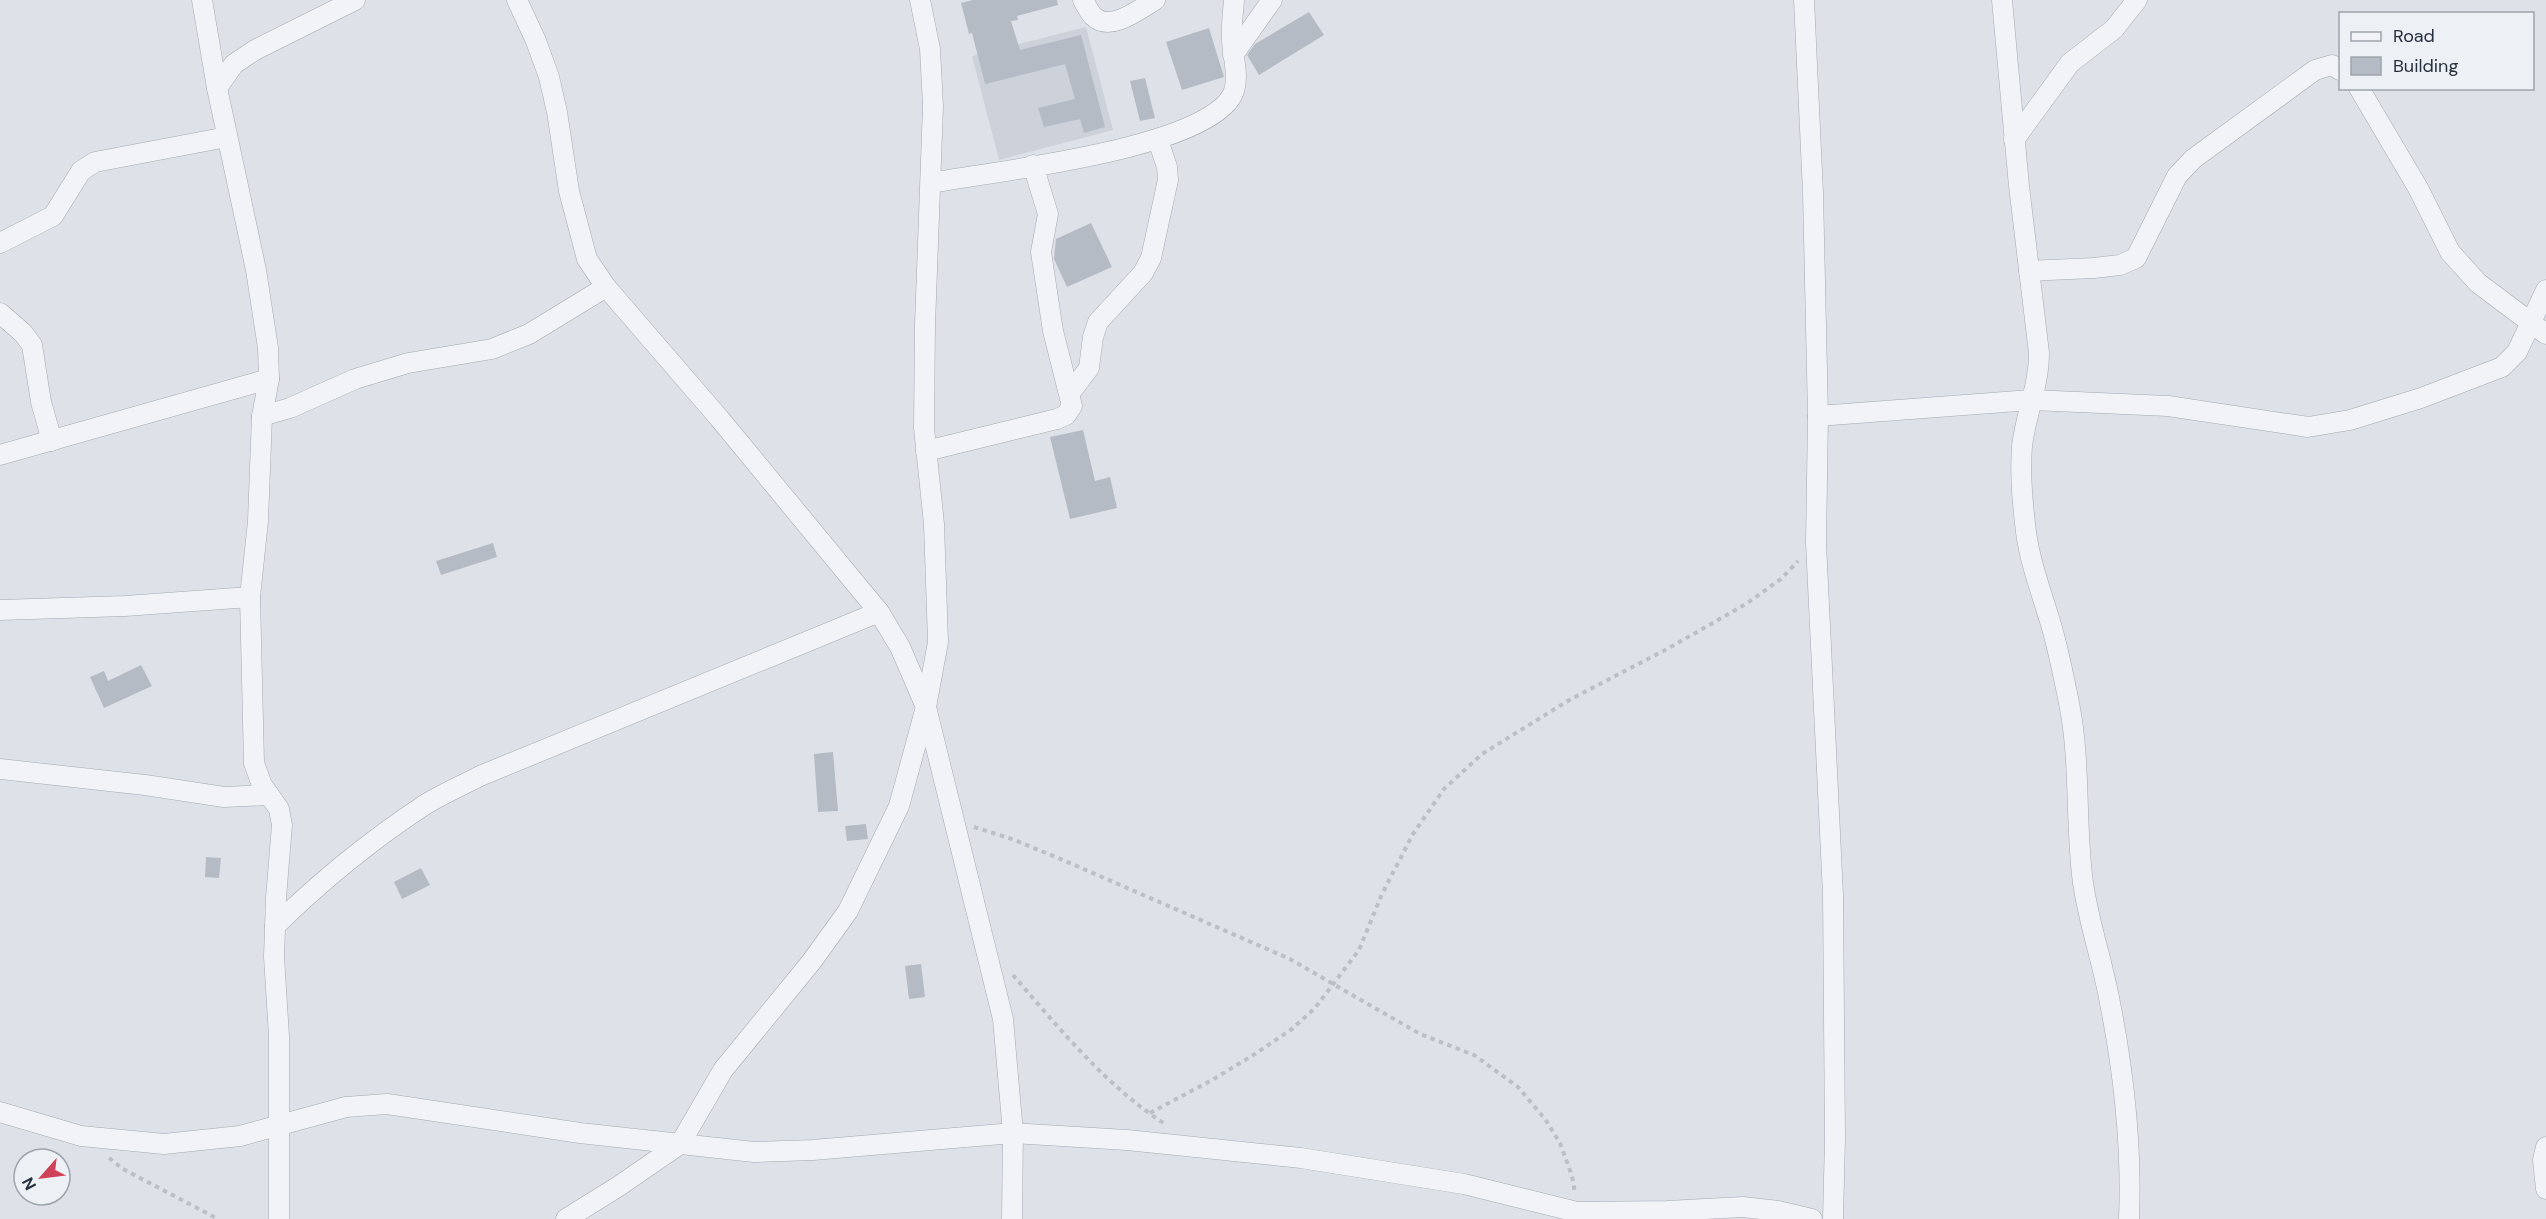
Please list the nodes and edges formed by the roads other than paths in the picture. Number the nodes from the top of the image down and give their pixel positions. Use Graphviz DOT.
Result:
graph roads {
  1 [pos="202,0"];
  2 [pos="355,0"];
  3 [pos="517,0"];
  4 [pos="920,0"];
  5 [pos="1083,0"];
  6 [pos="1155,0"];
  7 [pos="1234,0"];
  8 [pos="1272,0"];
  9 [pos="1804,0"];
  10 [pos="2002,0"];
  11 [pos="2138,0"];
  12 [pos="1233,55"];
  13 [pos="2339,69"];
  14 [pos="217,87"];
  15 [pos="2360,90"];
  16 [pos="227,137"];
  17 [pos="1158,140"];
  18 [pos="2014,140"];
  19 [pos="1033,165"];
  20 [pos="931,183"];
  21 [pos="0,243"];
  22 [pos="2030,271"];
  23 [pos="606,287"];
  24 [pos="2546,290"];
  25 [pos="0,312"];
  26 [pos="2529,324"];
  27 [pos="2546,334"];
  28 [pos="269,379"];
  29 [pos="1070,393"];
  30 [pos="2031,400"];
  31 [pos="262,416"];
  32 [pos="1818,416"];
  33 [pos="52,441"];
  34 [pos="926,450"];
  35 [pos="0,455"];
  36 [pos="250,597"];
  37 [pos="0,610"];
  38 [pos="879,612"];
  39 [pos="926,706"];
  40 [pos="0,769"];
  41 [pos="269,795"];
  42 [pos="275,926"];
  43 [pos="0,1112"];
  44 [pos="277,1125"];
  45 [pos="1013,1133"];
  46 [pos="680,1144"];
  47 [pos="2546,1147"];
  48 [pos="2546,1190"];
  49 [pos="1582,1215"];
  50 [pos="279,1219"];
  51 [pos="566,1219"];
  52 [pos="1012,1219"];
  53 [pos="1812,1219"];
  54 [pos="1833,1219"];
  55 [pos="2129,1219"];
  1 -- 14 [label="street"];
  2 -- 14 [label="street"];
  3 -- 23 [label="street"];
  4 -- 20 [label="street"];
  5 -- 6 [label="street"];
  7 -- 12 [label="street"];
  8 -- 12 [label="street"];
  9 -- 32 [label="street"];
  10 -- 18 [label="street"];
  11 -- 18 [label="street"];
  12 -- 17 [label="street"];
  13 -- 22 [label="street"];
  14 -- 16 [label="street"];
  15 -- 26 [label="street"];
  16 -- 21 [label="street"];
  16 -- 28 [label="street"];
  17 -- 19 [label="street"];
  17 -- 29 [label="street"];
  18 -- 22 [label="street"];
  19 -- 20 [label="street"];
  19 -- 29 [label="street"];
  20 -- 34 [label="street"];
  22 -- 30 [label="street"];
  23 -- 31 [label="street"];
  23 -- 38 [label="street"];
  24 -- 26 [label="street"];
  25 -- 33 [label="street"];
  26 -- 27 [label="street"];
  26 -- 30 [label="street"];
  28 -- 31 [label="street"];
  28 -- 33 [label="street"];
  29 -- 34 [label="street"];
  30 -- 32 [label="street"];
  30 -- 55 [label="street"];
  31 -- 36 [label="street"];
  32 -- 54 [label="street"];
  33 -- 35 [label="street"];
  34 -- 39 [label="street"];
  36 -- 37 [label="street"];
  36 -- 41 [label="street"];
  38 -- 39 [label="street"];
  38 -- 42 [label="street"];
  39 -- 45 [label="street"];
  39 -- 46 [label="street"];
  40 -- 41 [label="street"];
  41 -- 42 [label="street"];
  42 -- 44 [label="street"];
  43 -- 44 [label="street"];
  44 -- 46 [label="street"];
  44 -- 50 [label="street"];
  45 -- 46 [label="street"];
  45 -- 49 [label="street"];
  45 -- 52 [label="street"];
  46 -- 51 [label="street"];
  47 -- 48 [label="street"];
  49 -- 53 [label="street"];
}
